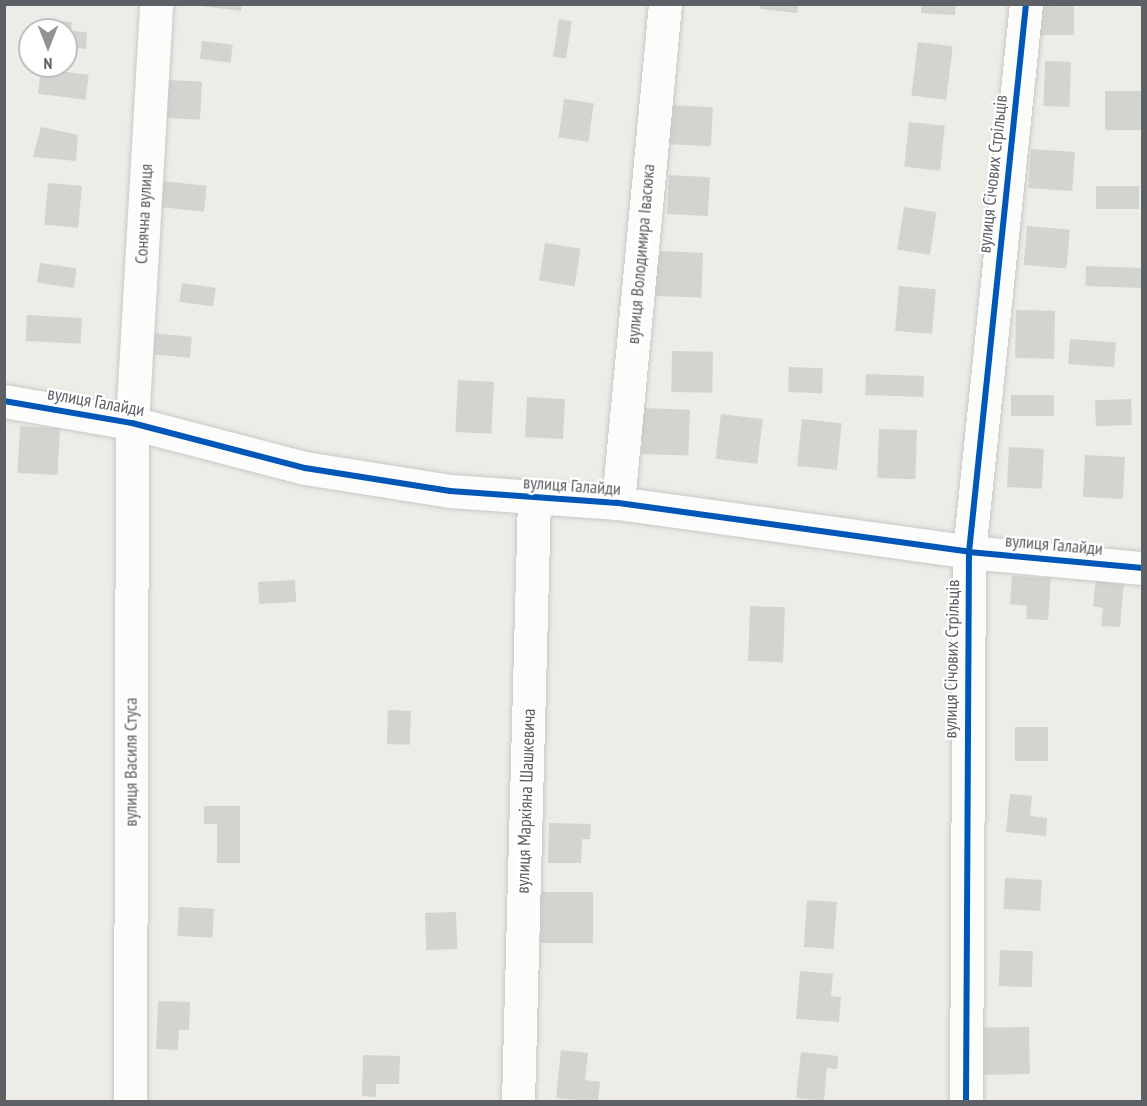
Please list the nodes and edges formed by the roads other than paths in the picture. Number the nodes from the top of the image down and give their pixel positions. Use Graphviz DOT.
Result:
graph roads {
  1 [pos="156,4"];
  2 [pos="665,4"];
  3 [pos="1026,4"];
  4 [pos="4,401"];
  5 [pos="132,423"];
  6 [pos="534,500"];
  7 [pos="618,503"];
  8 [pos="969,552"];
  9 [pos="1143,568"];
  10 [pos="130,1101"];
  11 [pos="518,1101"];
  12 [pos="966,1101"];
  1 -- 5 [label="street, Сонячна вулиця"];
  2 -- 7 [label="street, вулиця Володимира Івасюка"];
  3 -- 8 [label="street, вулиця Січових Стрільців"];
  4 -- 5 [label="street, вулиця Галайди"];
  5 -- 6 [label="street, вулиця Галайди"];
  5 -- 10 [label="street, вулиця Василя Стуса"];
  6 -- 7 [label="street, вулиця Галайди"];
  6 -- 11 [label="street, вулиця Маркіяна Шашкевича"];
  7 -- 8 [label="street, вулиця Галайди"];
  8 -- 9 [label="street, вулиця Галайди"];
  8 -- 12 [label="street, вулиця Січових Стрільців"];
}
